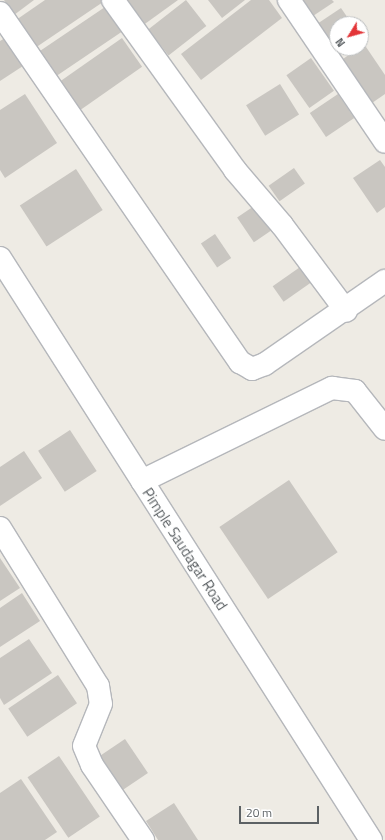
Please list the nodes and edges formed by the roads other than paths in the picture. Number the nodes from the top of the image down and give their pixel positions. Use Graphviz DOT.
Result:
graph roads {
  1 [pos="113,0"];
  2 [pos="289,0"];
  3 [pos="0,13"];
  4 [pos="385,142"];
  5 [pos="0,258"];
  6 [pos="385,281"];
  7 [pos="346,311"];
  8 [pos="385,429"];
  9 [pos="142,481"];
  10 [pos="0,528"];
  11 [pos="143,840"];
  12 [pos="371,840"];
  1 -- 7 [label="street"];
  2 -- 4 [label="street"];
  3 -- 7 [label="street"];
  5 -- 9 [label="street, Pimple Saudagar Road"];
  6 -- 7 [label="street"];
  8 -- 9 [label="street"];
  9 -- 12 [label="street, Pimple Saudagar Road"];
  10 -- 11 [label="street"];
}
